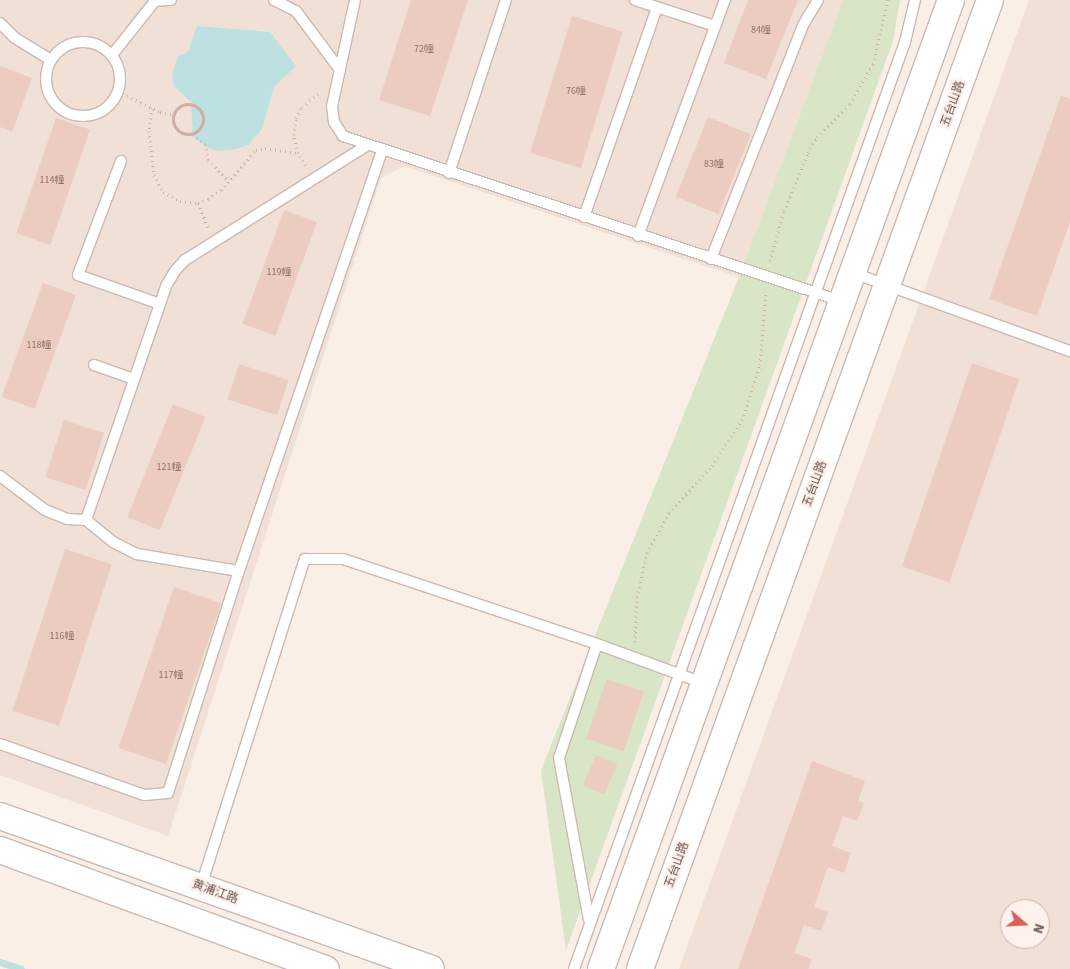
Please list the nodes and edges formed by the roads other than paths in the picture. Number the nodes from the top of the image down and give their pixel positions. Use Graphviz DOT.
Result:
graph roads {
  1 [pos="171,0"];
  2 [pos="274,0"];
  3 [pos="355,0"];
  4 [pos="506,0"];
  5 [pos="635,0"];
  6 [pos="725,0"];
  7 [pos="818,0"];
  8 [pos="915,0"];
  9 [pos="951,0"];
  10 [pos="990,0"];
  11 [pos="155,1"];
  12 [pos="656,7"];
  13 [pos="0,23"];
  14 [pos="715,26"];
  15 [pos="112,55"];
  16 [pos="51,60"];
  17 [pos="340,70"];
  18 [pos="366,146"];
  19 [pos="382,151"];
  20 [pos="120,161"];
  21 [pos="449,173"];
  22 [pos="584,217"];
  23 [pos="638,236"];
  24 [pos="711,259"];
  25 [pos="852,273"];
  26 [pos="887,285"];
  27 [pos="816,293"];
  28 [pos="841,301"];
  29 [pos="160,304"];
  30 [pos="1070,351"];
  31 [pos="94,365"];
  32 [pos="134,379"];
  33 [pos="0,476"];
  34 [pos="86,520"];
  35 [pos="239,571"];
  36 [pos="597,644"];
  37 [pos="678,674"];
  38 [pos="704,683"];
  39 [pos="0,744"];
  40 [pos="0,816"];
  41 [pos="0,850"];
  42 [pos="201,887"];
  43 [pos="589,922"];
  44 [pos="326,969"];
  45 [pos="431,969"];
  46 [pos="574,969"];
  47 [pos="601,969"];
  48 [pos="640,969"];
  1 -- 11 [label="lane"];
  2 -- 17 [label="lane"];
  3 -- 17 [label="lane"];
  4 -- 21 [label="lane"];
  5 -- 12 [label="lane"];
  6 -- 14 [label="lane"];
  7 -- 24 [label="lane"];
  8 -- 27 [label="lane"];
  9 -- 25 [label="main road"];
  10 -- 26 [label="main road, 五台山路"];
  11 -- 15 [label="lane"];
  12 -- 14 [label="lane"];
  12 -- 22 [label="lane"];
  13 -- 16 [label="lane"];
  14 -- 23 [label="lane"];
  15 -- 16 [label="lane"];
  15 -- 16 [label="lane"];
  17 -- 18 [label="lane"];
  18 -- 19 [label="lane"];
  18 -- 29 [label="lane"];
  19 -- 21 [label="lane"];
  19 -- 35 [label="lane"];
  20 -- 29 [label="lane"];
  21 -- 22 [label="lane"];
  22 -- 23 [label="lane"];
  23 -- 24 [label="lane"];
  24 -- 27 [label="lane"];
  25 -- 26 [label="lane"];
  25 -- 28 [label="main road"];
  26 -- 30 [label="lane"];
  26 -- 48 [label="main road, 五台山路"];
  27 -- 28 [label="lane"];
  27 -- 37 [label="lane"];
  28 -- 38 [label="main road"];
  29 -- 32 [label="lane"];
  31 -- 32 [label="lane"];
  32 -- 34 [label="lane"];
  33 -- 34 [label="lane"];
  34 -- 35 [label="lane"];
  35 -- 39 [label="lane"];
  36 -- 37 [label="lane"];
  36 -- 42 [label="lane"];
  36 -- 43 [label="lane"];
  37 -- 38 [label="lane"];
  37 -- 43 [label="lane"];
  38 -- 47 [label="main road"];
  40 -- 42 [label="main road, 黄浦江路"];
  41 -- 44 [label="main road"];
  42 -- 45 [label="main road, 黄浦江路"];
  43 -- 46 [label="lane"];
}
